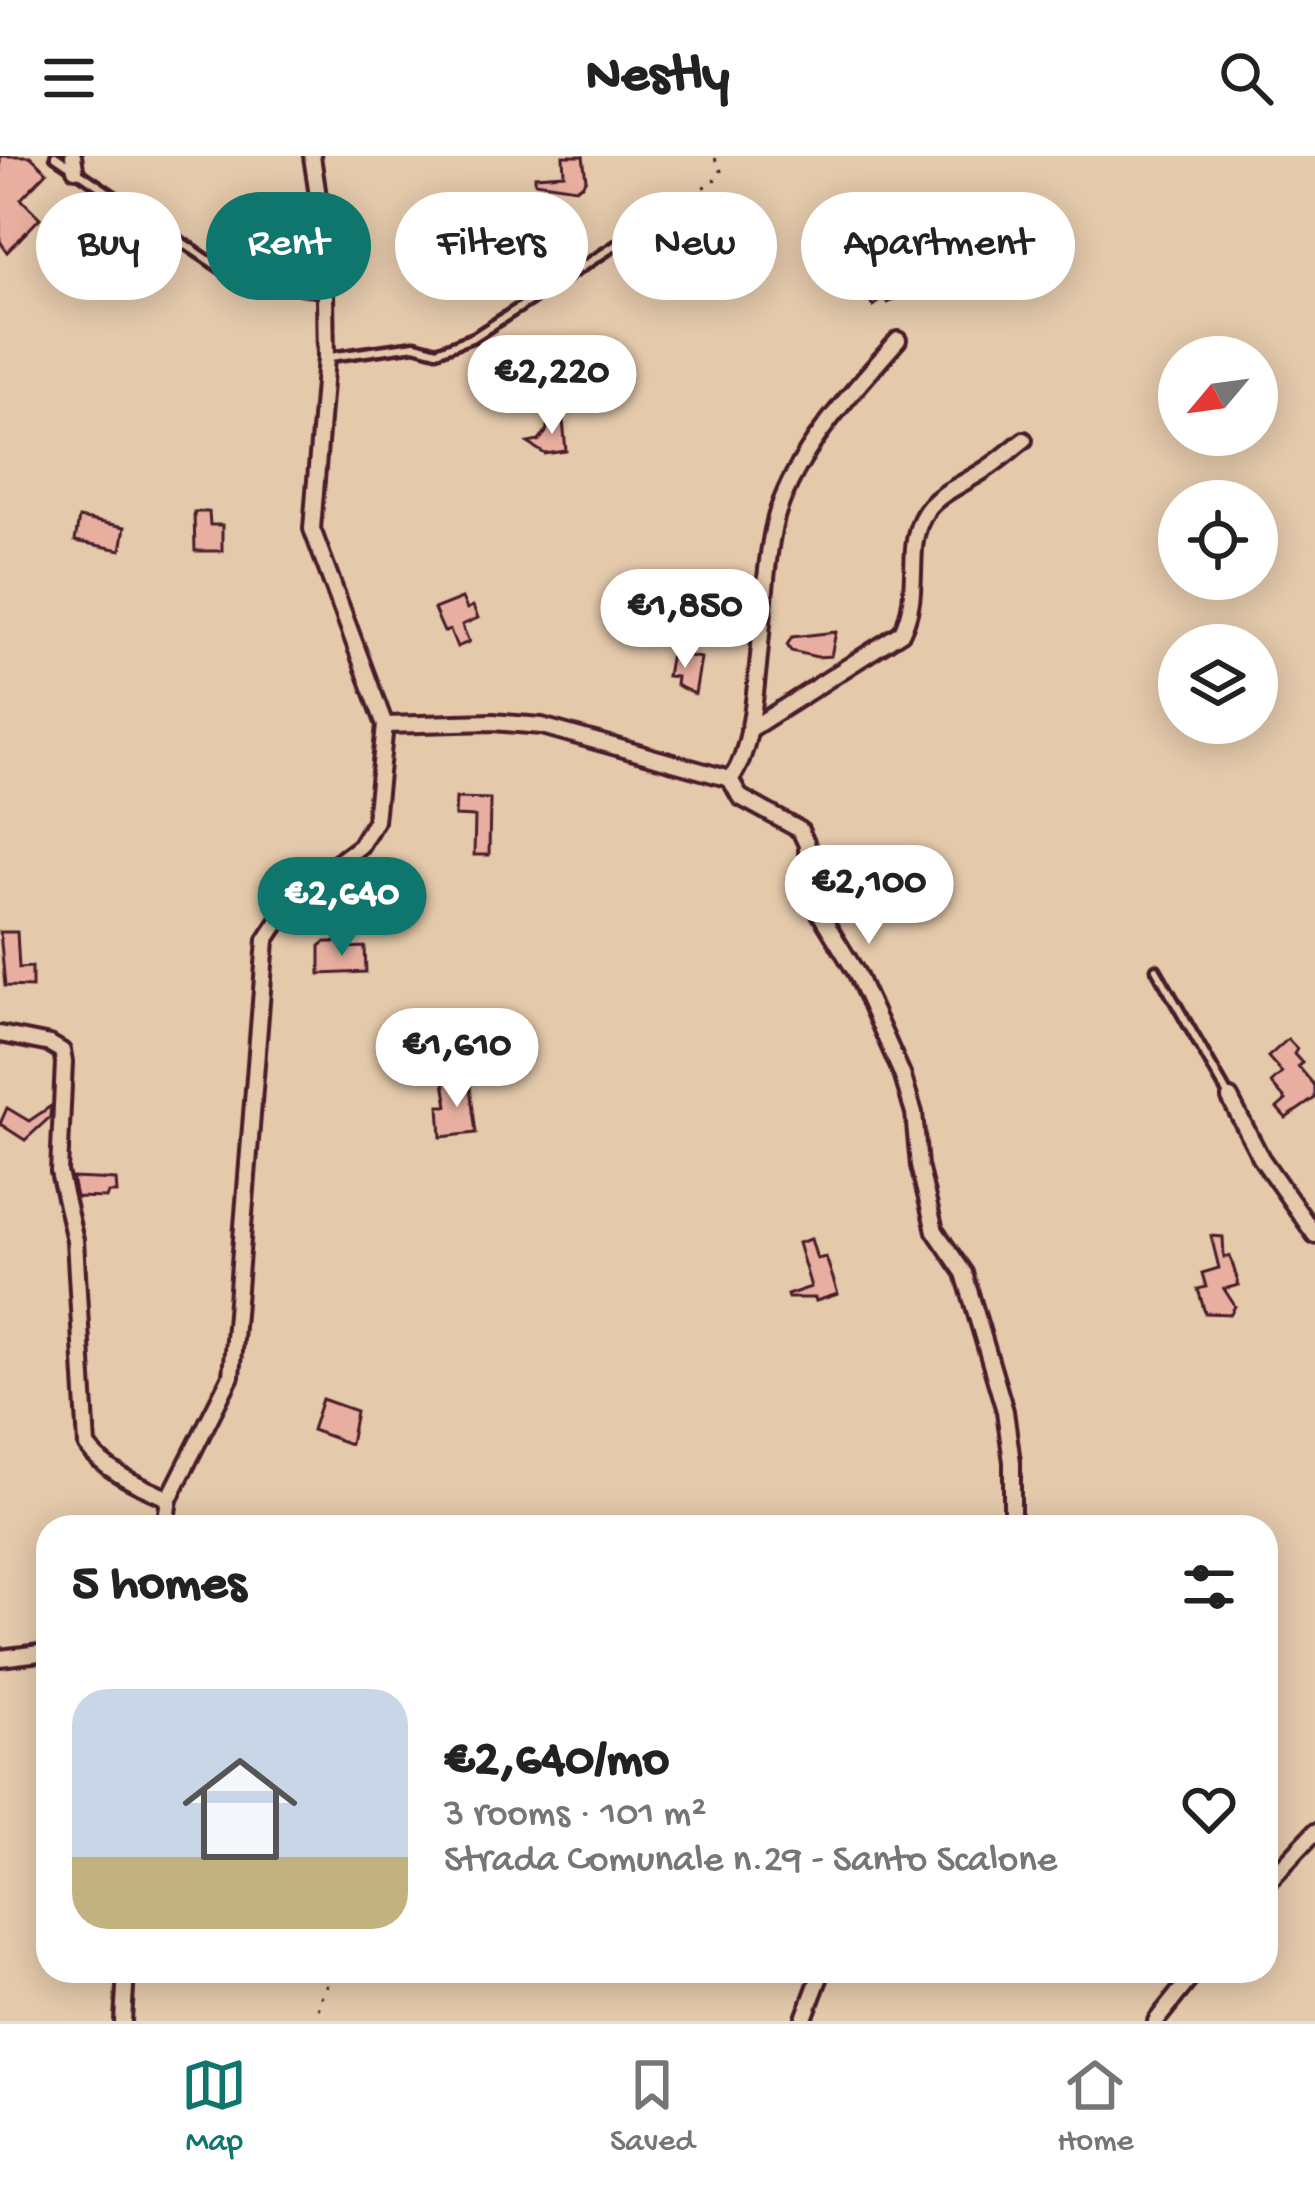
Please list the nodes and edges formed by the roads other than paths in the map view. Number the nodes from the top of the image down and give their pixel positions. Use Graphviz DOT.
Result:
graph roads {
  1 [pos="55,156"];
  2 [pos="312,156"];
  3 [pos="74,162"];
  4 [pos="317,192"];
  5 [pos="612,248"];
  6 [pos="206,257"];
  7 [pos="325,300"];
  8 [pos="898,340"];
  9 [pos="326,358"];
  10 [pos="1024,440"];
  11 [pos="385,725"];
  12 [pos="749,730"];
  13 [pos="730,779"];
  14 [pos="1156,969"];
  15 [pos="0,1034"];
  16 [pos="1230,1098"];
  17 [pos="1315,1234"];
  18 [pos="169,1499"];
  19 [pos="167,1515"];
  20 [pos="1012,1515"];
  21 [pos="36,1654"];
  22 [pos="0,1658"];
  23 [pos="1315,1832"];
  24 [pos="1278,1871"];
  25 [pos="125,1983"];
  26 [pos="817,1983"];
  27 [pos="1186,1983"];
  28 [pos="123,2021"];
  29 [pos="803,2021"];
  30 [pos="1156,2021"];
  1 -- 3 [label="lane"];
  2 -- 4 [label="street"];
  3 -- 6 [label="lane"];
  5 -- 9 [label="lane"];
  7 -- 9 [label="street"];
  8 -- 12 [label="street"];
  9 -- 11 [label="street"];
  10 -- 12 [label="street"];
  11 -- 13 [label="street"];
  11 -- 18 [label="street"];
  12 -- 13 [label="street"];
  13 -- 20 [label="street"];
  14 -- 16 [label="lane"];
  15 -- 18 [label="street"];
  16 -- 17 [label="street"];
  18 -- 19 [label="street"];
  21 -- 22 [label="street"];
  23 -- 24 [label="street"];
  25 -- 28 [label="street"];
  26 -- 29 [label="street"];
  27 -- 30 [label="street"];
}
